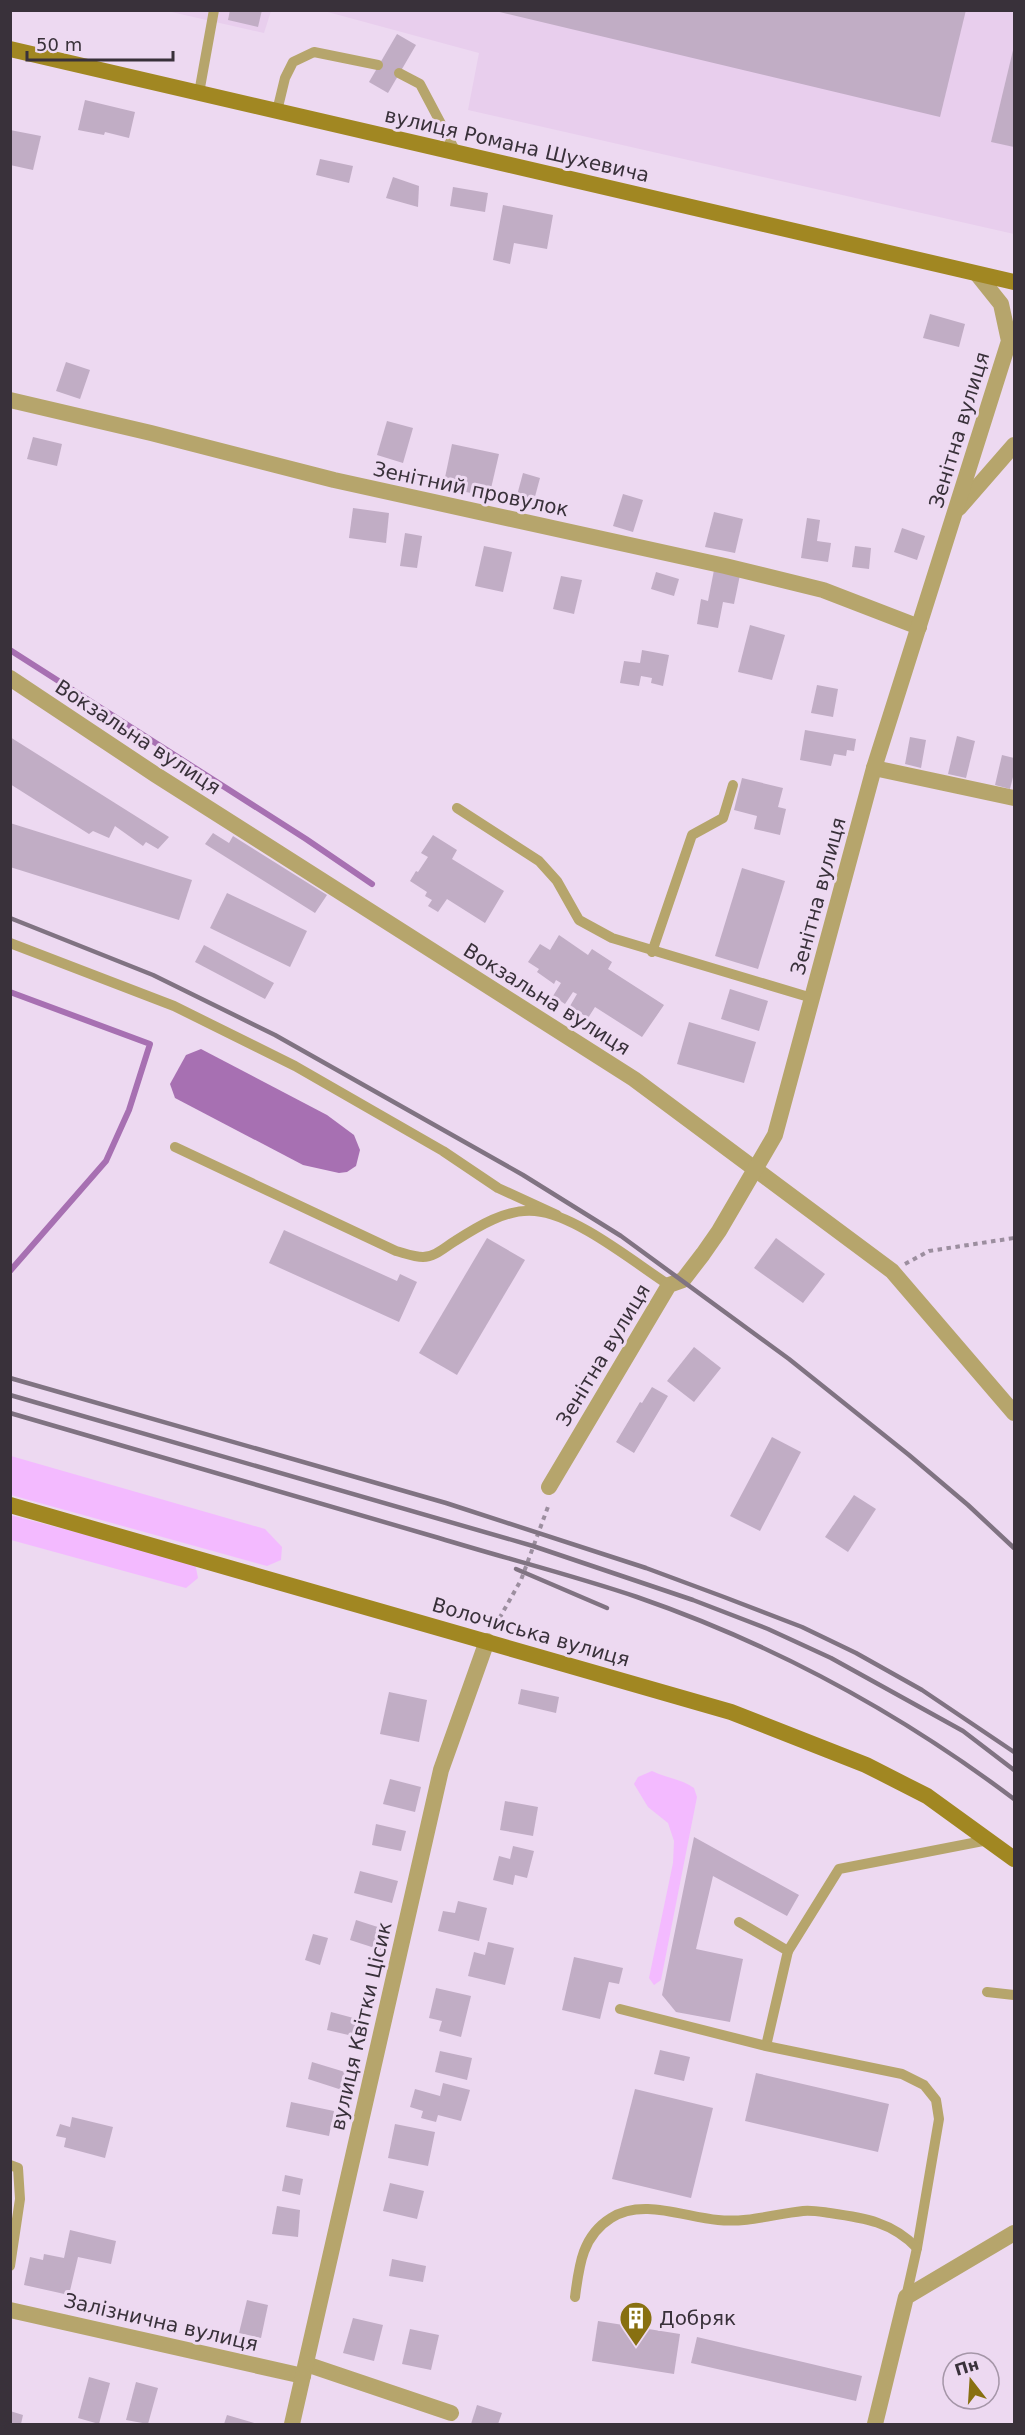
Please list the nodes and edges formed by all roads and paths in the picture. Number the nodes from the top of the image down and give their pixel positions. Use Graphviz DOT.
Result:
graph roads {
  1 [pos="214,10"];
  2 [pos="10,49"];
  3 [pos="378,65"];
  4 [pos="399,73"];
  5 [pos="199,93"];
  6 [pos="277,111"];
  7 [pos="456,152"];
  8 [pos="977,274"];
  9 [pos="1014,282"];
  10 [pos="1012,337"];
  11 [pos="10,400"];
  12 [pos="1014,445"];
  13 [pos="955,513"];
  14 [pos="919,627"];
  15 [pos="10,678"];
  16 [pos="874,768"];
  17 [pos="733,785"];
  18 [pos="1014,798"];
  19 [pos="457,808"];
  20 [pos="10,943"];
  21 [pos="652,952"];
  22 [pos="812,998"];
  23 [pos="175,1147"];
  24 [pos="756,1170"];
  25 [pos="557,1215"];
  26 [pos="1014,1238"];
  27 [pos="891,1271"];
  28 [pos="669,1285"];
  29 [pos="1014,1413"];
  30 [pos="549,1487"];
  31 [pos="10,1505"];
  32 [pos="487,1641"];
  33 [pos="988,1840"];
  34 [pos="1014,1859"];
  35 [pos="739,1922"];
  36 [pos="788,1951"];
  37 [pos="987,1992"];
  38 [pos="1014,1995"];
  39 [pos="620,2009"];
  40 [pos="766,2046"];
  41 [pos="10,2166"];
  42 [pos="1014,2233"];
  43 [pos="917,2248"];
  44 [pos="10,2266"];
  45 [pos="574,2297"];
  46 [pos="906,2297"];
  47 [pos="10,2310"];
  48 [pos="304,2370"];
  49 [pos="451,2413"];
  50 [pos="292,2424"];
  51 [pos="875,2424"];
  1 -- 5 [label="lane"];
  2 -- 5 [label="main road, вулиця Романа Шухевича"];
  3 -- 6 [label="lane"];
  4 -- 7 [label="lane"];
  5 -- 6 [label="main road, вулиця Романа Шухевича"];
  6 -- 7 [label="main road, вулиця Романа Шухевича"];
  7 -- 8 [label="main road, вулиця Романа Шухевича"];
  8 -- 9 [label="main road, вулиця Романа Шухевича"];
  8 -- 10 [label="street, Зенітна вулиця"];
  10 -- 13 [label="street, Зенітна вулиця"];
  11 -- 14 [label="street, Зенітний провулок"];
  12 -- 13 [label="street"];
  13 -- 14 [label="street, Зенітна вулиця"];
  14 -- 16 [label="street, Зенітна вулиця"];
  15 -- 24 [label="street, Вокзальна вулиця"];
  16 -- 18 [label="street"];
  16 -- 22 [label="street, Зенітна вулиця"];
  17 -- 21 [label="lane"];
  19 -- 21 [label="lane"];
  20 -- 25 [label="lane"];
  21 -- 22 [label="lane"];
  22 -- 24 [label="street, Зенітна вулиця"];
  23 -- 25 [label="lane"];
  24 -- 27 [label="street, Вокзальна вулиця"];
  24 -- 28 [label="street, Зенітна вулиця"];
  25 -- 28 [label="lane"];
  26 -- 27 [label="path"];
  27 -- 29 [label="street, Вокзальна вулиця"];
  28 -- 30 [label="street, Зенітна вулиця"];
  30 -- 32 [label="path"];
  31 -- 32 [label="main road, Волочиська вулиця"];
  32 -- 33 [label="main road, Волочиська вулиця"];
  32 -- 48 [label="street, вулиця Квітки Цісик"];
  33 -- 34 [label="main road, Волочиська вулиця"];
  33 -- 36 [label="lane"];
  35 -- 36 [label="lane"];
  36 -- 40 [label="lane"];
  37 -- 38 [label="lane"];
  39 -- 40 [label="lane"];
  40 -- 43 [label="lane"];
  41 -- 44 [label="lane"];
  42 -- 46 [label="street"];
  43 -- 45 [label="lane"];
  43 -- 46 [label="lane"];
  46 -- 51 [label="street"];
  47 -- 48 [label="street, Залізнична вулиця"];
  48 -- 49 [label="street, Залізнична вулиця"];
  48 -- 50 [label="street, вулиця Квітки Цісик"];
}
